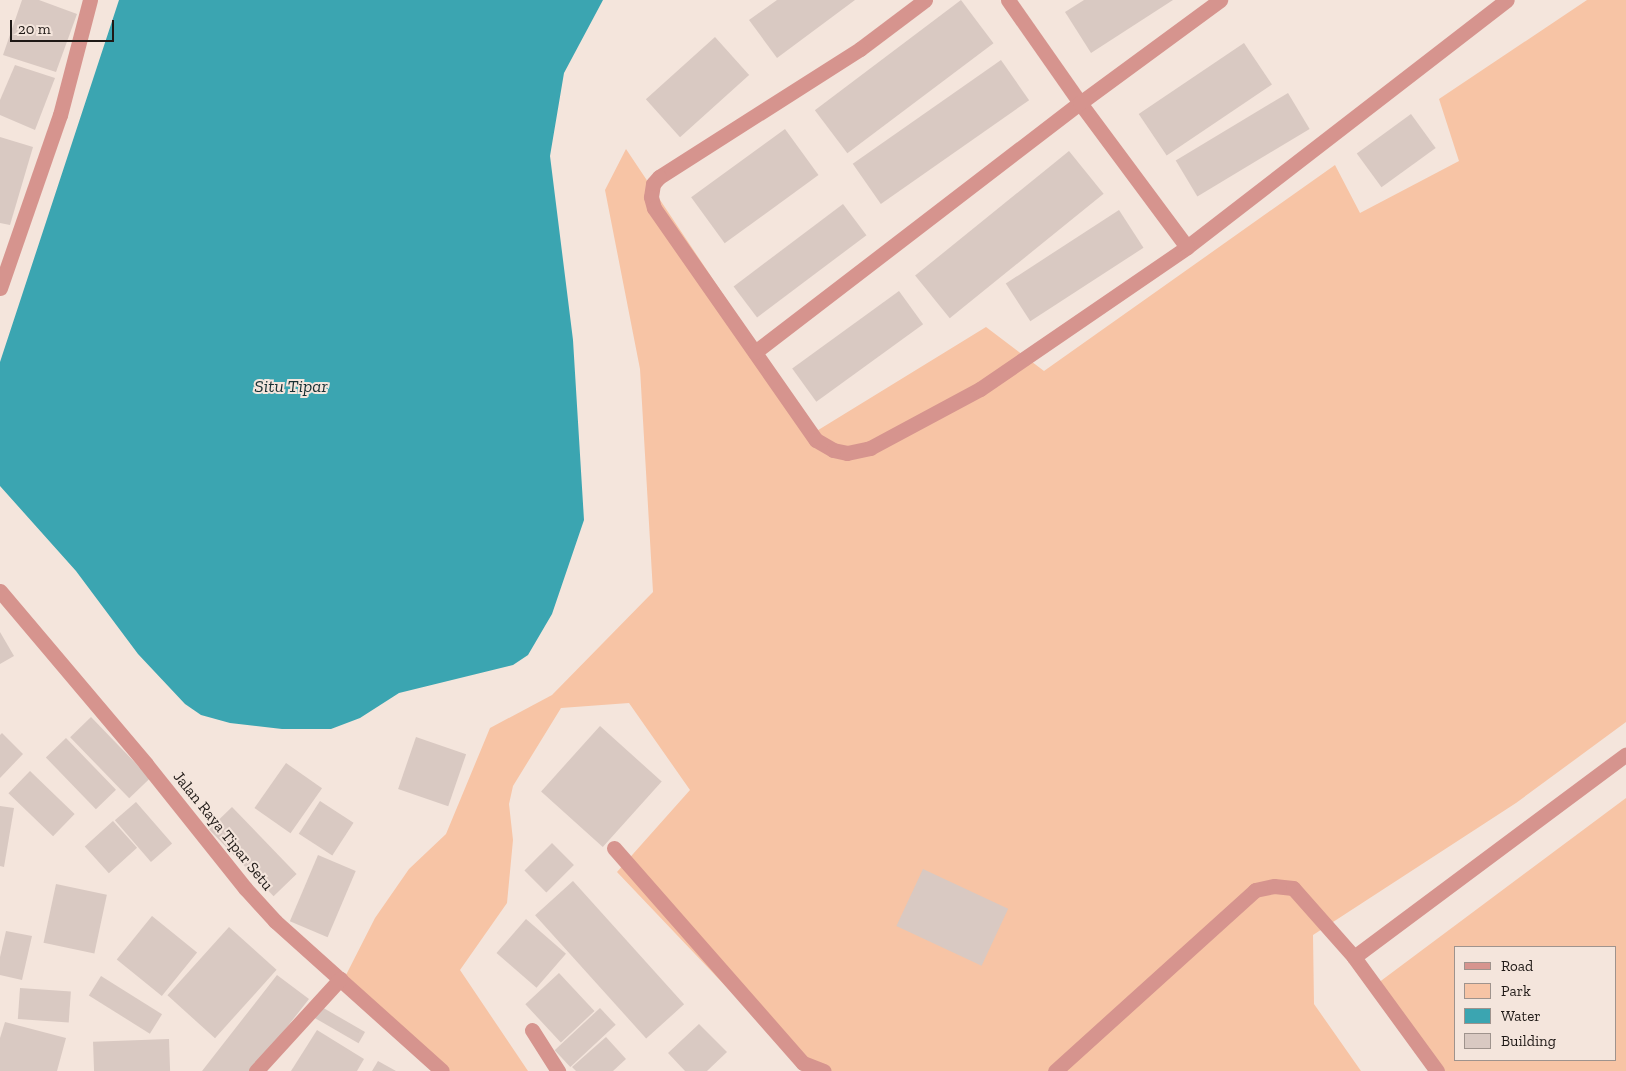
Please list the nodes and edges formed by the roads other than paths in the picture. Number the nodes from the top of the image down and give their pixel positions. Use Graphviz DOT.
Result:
graph roads {
  1 [pos="90,0"];
  2 [pos="925,0"];
  3 [pos="1008,0"];
  4 [pos="1220,0"];
  5 [pos="1507,0"];
  6 [pos="1080,103"];
  7 [pos="1187,247"];
  8 [pos="0,288"];
  9 [pos="755,352"];
  10 [pos="0,591"];
  11 [pos="1626,754"];
  12 [pos="614,848"];
  13 [pos="1354,957"];
  14 [pos="340,979"];
  15 [pos="532,1030"];
  16 [pos="426,1065"];
  17 [pos="256,1071"];
  18 [pos="442,1071"];
  19 [pos="558,1071"];
  20 [pos="824,1071"];
  21 [pos="1055,1071"];
  22 [pos="1437,1071"];
  1 -- 8 [label="street"];
  2 -- 9 [label="street"];
  3 -- 6 [label="street"];
  4 -- 6 [label="street"];
  5 -- 7 [label="street"];
  6 -- 7 [label="street"];
  6 -- 9 [label="street"];
  7 -- 9 [label="street"];
  10 -- 14 [label="street, Jalan Raya Tipar Setu"];
  11 -- 13 [label="street"];
  12 -- 20 [label="street"];
  13 -- 21 [label="street"];
  13 -- 22 [label="street"];
  14 -- 16 [label="street, Jalan Raya Tipar Setu"];
  14 -- 17 [label="street"];
  15 -- 19 [label="street"];
  16 -- 18 [label="street, Jalan Raya Tipar Setu"];
}
